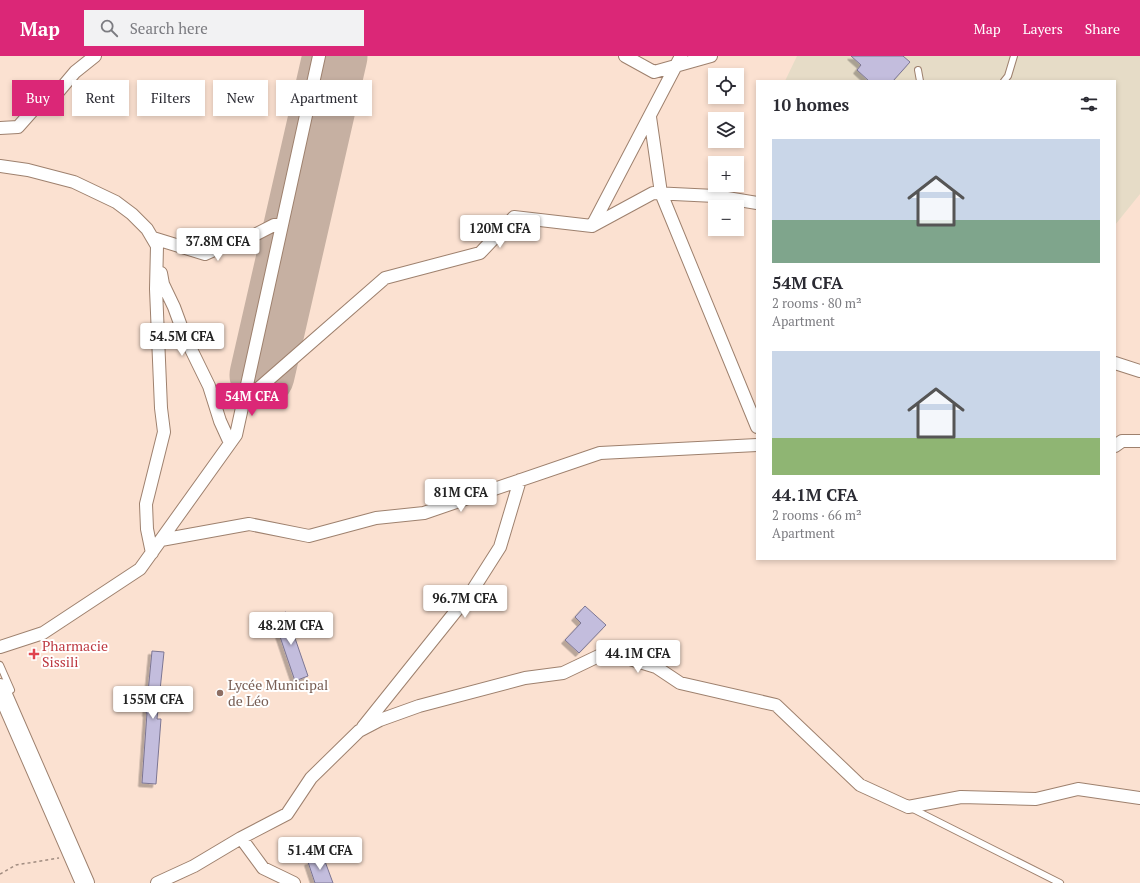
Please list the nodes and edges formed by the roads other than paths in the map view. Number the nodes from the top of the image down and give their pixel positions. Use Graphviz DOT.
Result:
graph roads {
  1 [pos="95,56"];
  2 [pos="319,56"];
  3 [pos="625,56"];
  4 [pos="711,56"];
  5 [pos="1014,56"];
  6 [pos="679,61"];
  7 [pos="918,70"];
  8 [pos="920,80"];
  9 [pos="1005,80"];
  10 [pos="650,117"];
  11 [pos="0,128"];
  12 [pos="0,166"];
  13 [pos="661,193"];
  14 [pos="756,203"];
  15 [pos="282,223"];
  16 [pos="592,226"];
  17 [pos="153,238"];
  18 [pos="158,262"];
  19 [pos="1116,363"];
  20 [pos="1140,371"];
  21 [pos="243,402"];
  22 [pos="756,425"];
  23 [pos="1140,441"];
  24 [pos="230,443"];
  25 [pos="756,445"];
  26 [pos="1116,445"];
  27 [pos="520,480"];
  28 [pos="161,540"];
  29 [pos="152,553"];
  30 [pos="0,647"];
  31 [pos="0,665"];
  32 [pos="6,691"];
  33 [pos="359,731"];
  34 [pos="1140,798"];
  35 [pos="908,807"];
  36 [pos="241,838"];
  37 [pos="85,883"];
  38 [pos="157,883"];
  39 [pos="294,883"];
  40 [pos="1060,883"];
  1 -- 11 [label="street"];
  2 -- 15 [label="street"];
  3 -- 6 [label="street"];
  4 -- 6 [label="street"];
  5 -- 9 [label="lane"];
  6 -- 10 [label="street"];
  7 -- 8 [label="lane"];
  10 -- 13 [label="street"];
  10 -- 16 [label="street"];
  12 -- 17 [label="street"];
  13 -- 14 [label="street"];
  13 -- 16 [label="street"];
  13 -- 22 [label="street"];
  15 -- 17 [label="street"];
  15 -- 21 [label="street"];
  16 -- 21 [label="street"];
  17 -- 18 [label="street"];
  18 -- 24 [label="street"];
  18 -- 29 [label="street"];
  19 -- 20 [label="street"];
  21 -- 24 [label="street"];
  23 -- 26 [label="street"];
  24 -- 28 [label="street"];
  25 -- 27 [label="street"];
  27 -- 28 [label="street"];
  27 -- 33 [label="street"];
  28 -- 29 [label="street"];
  29 -- 30 [label="street"];
  31 -- 32 [label="lane"];
  32 -- 37 [label="main road"];
  33 -- 35 [label="street"];
  33 -- 36 [label="street"];
  34 -- 35 [label="street"];
  35 -- 40 [label="lane"];
  36 -- 38 [label="street"];
  36 -- 39 [label="street"];
}
